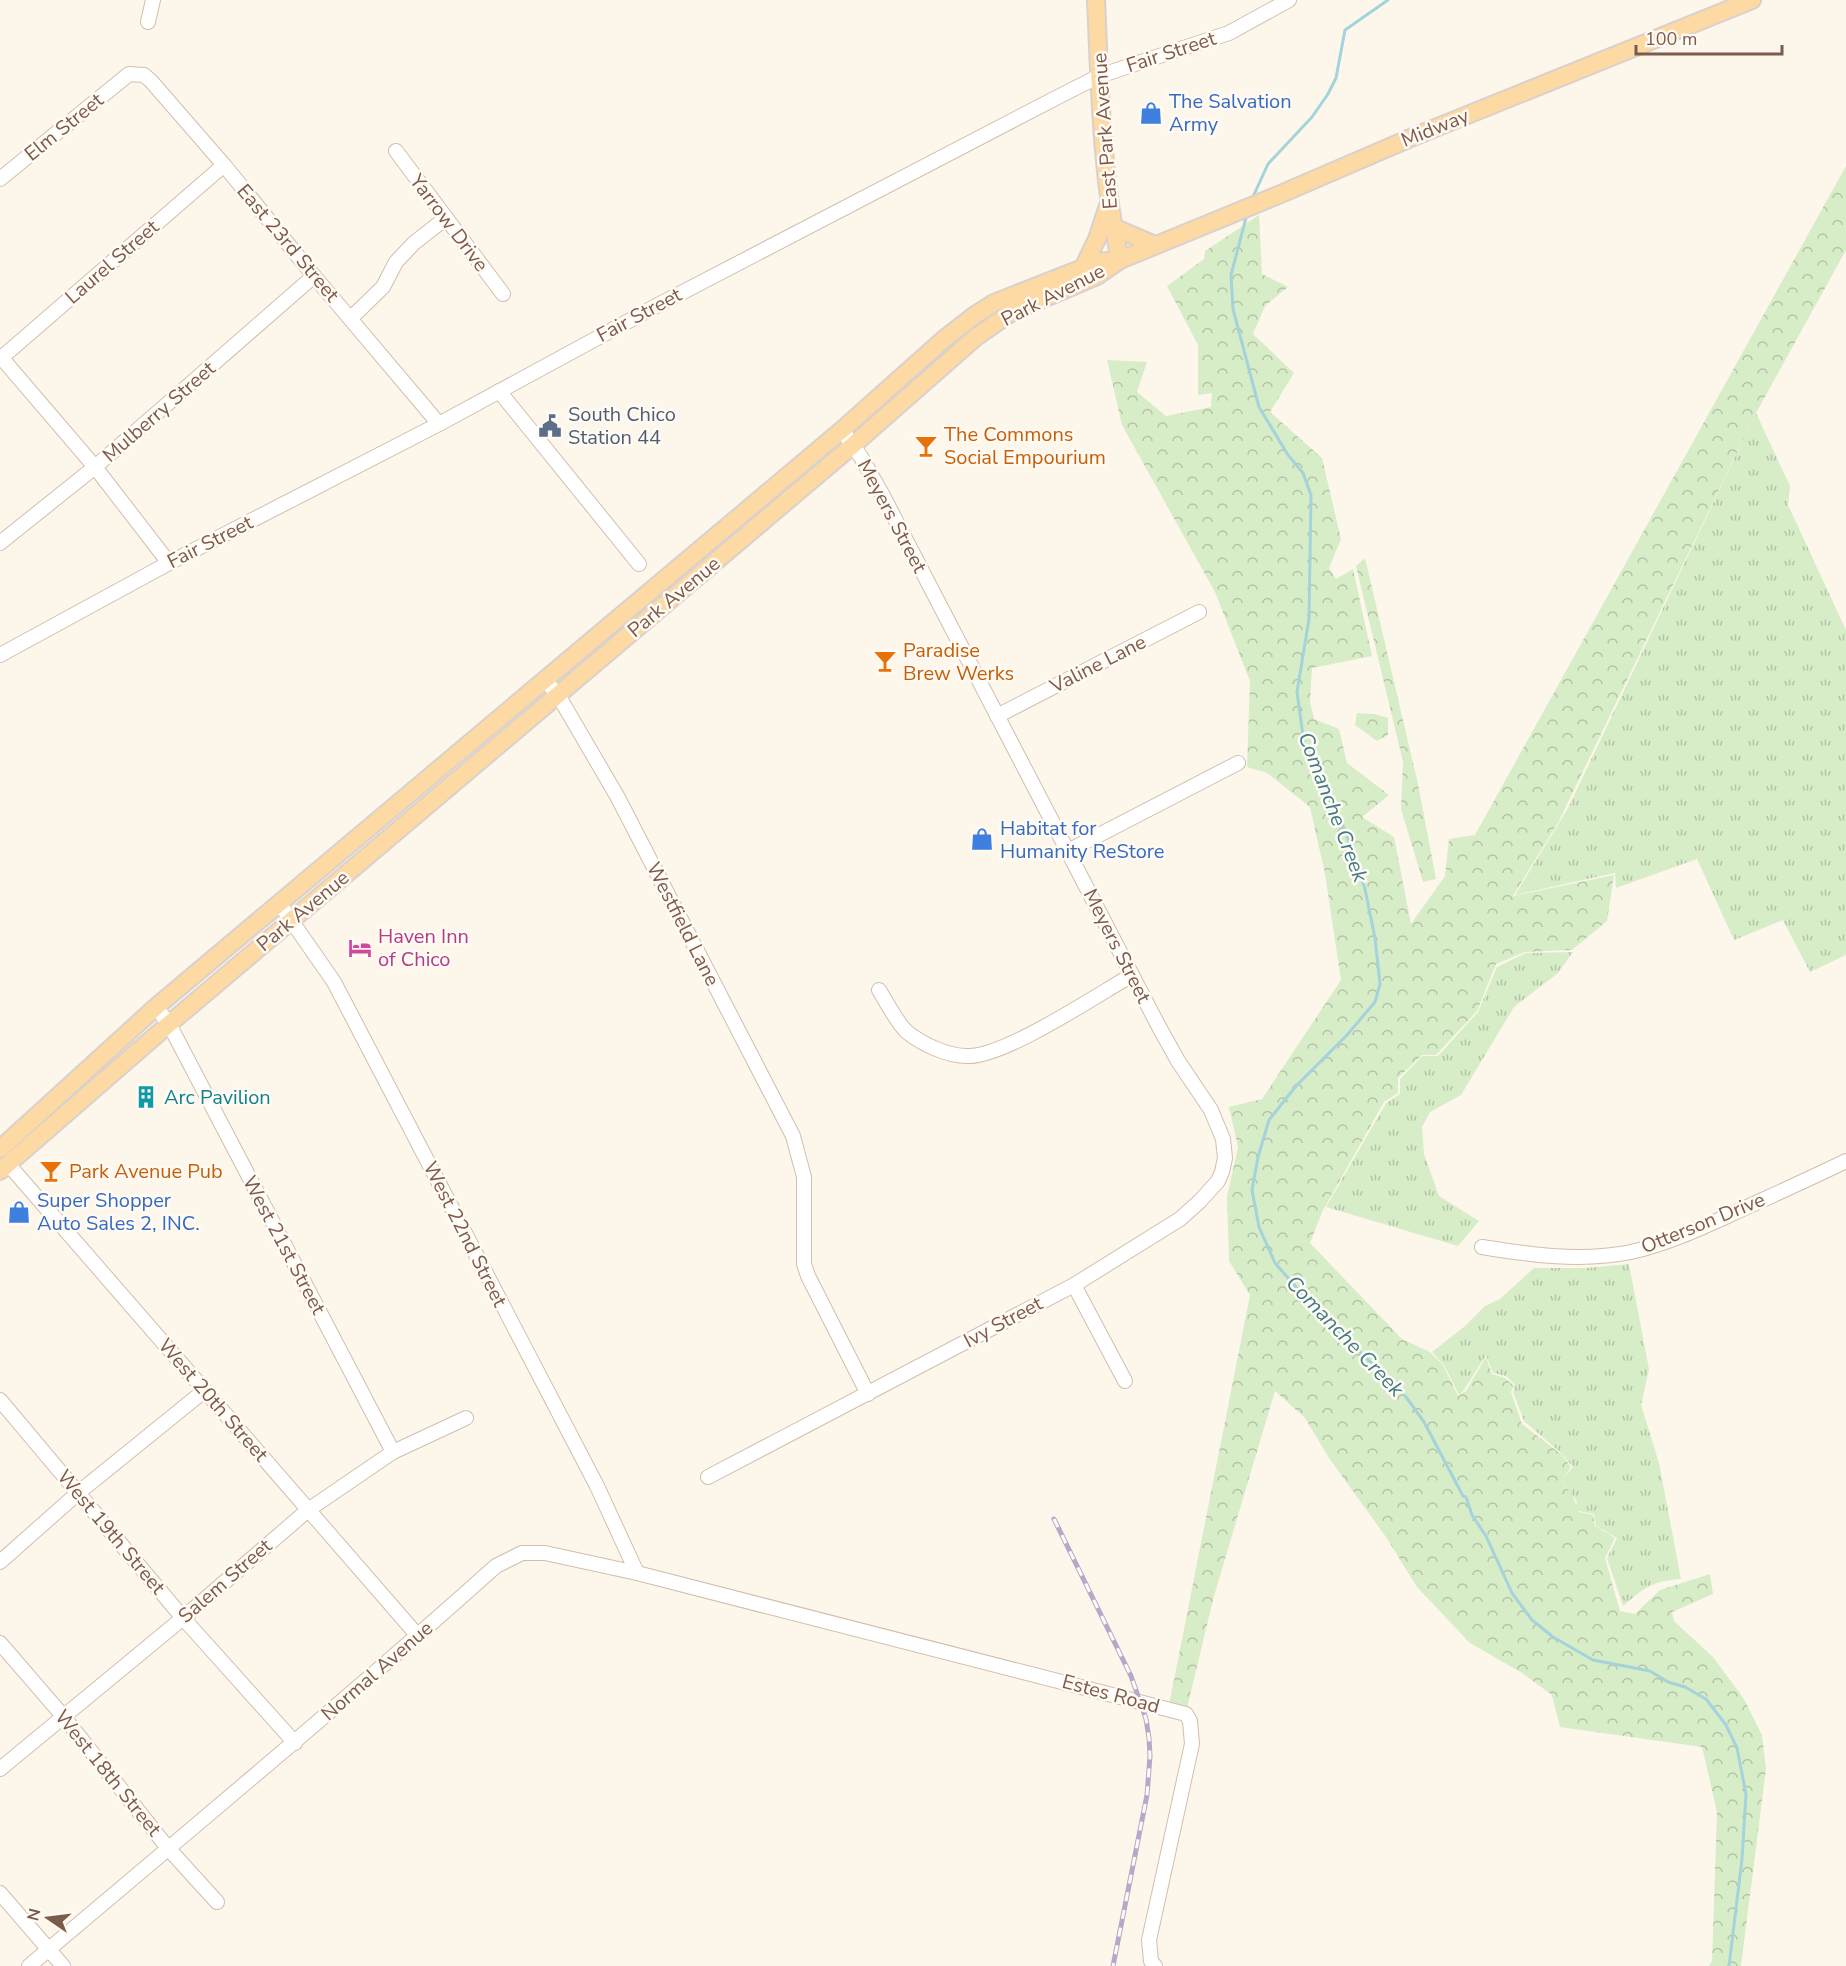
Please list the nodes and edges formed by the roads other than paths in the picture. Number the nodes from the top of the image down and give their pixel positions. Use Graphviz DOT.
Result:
graph roads {
  1 [pos="153,0"];
  2 [pos="1096,0"];
  3 [pos="1289,0"];
  4 [pos="1752,0"];
  5 [pos="148,21"];
  6 [pos="129,74"];
  7 [pos="1100,76"];
  8 [pos="396,151"];
  9 [pos="224,165"];
  10 [pos="0,179"];
  11 [pos="1108,204"];
  12 [pos="446,218"];
  13 [pos="1113,227"];
  14 [pos="1155,245"];
  15 [pos="1120,260"];
  16 [pos="1084,266"];
  17 [pos="314,276"];
  18 [pos="503,294"];
  19 [pos="351,318"];
  20 [pos="0,357"];
  21 [pos="499,391"];
  22 [pos="439,424"];
  23 [pos="842,430"];
  24 [pos="853,445"];
  25 [pos="95,467"];
  26 [pos="0,543"];
  27 [pos="169,563"];
  28 [pos="639,564"];
  29 [pos="1199,612"];
  30 [pos="0,655"];
  31 [pos="545,680"];
  32 [pos="558,695"];
  33 [pos="997,716"];
  34 [pos="1238,763"];
  35 [pos="1068,852"];
  36 [pos="279,903"];
  37 [pos="292,919"];
  38 [pos="1132,975"];
  39 [pos="879,990"];
  40 [pos="156,1007"];
  41 [pos="169,1024"];
  42 [pos="1211,1110"];
  43 [pos="3,1161"];
  44 [pos="1846,1161"];
  45 [pos="1482,1247"];
  46 [pos="1074,1285"];
  47 [pos="1125,1381"];
  48 [pos="204,1391"];
  49 [pos="868,1394"];
  50 [pos="0,1400"];
  51 [pos="466,1418"];
  52 [pos="393,1452"];
  53 [pos="708,1477"];
  54 [pos="78,1493"];
  55 [pos="308,1510"];
  56 [pos="0,1562"];
  57 [pos="637,1573"];
  58 [pos="784,1611"];
  59 [pos="183,1618"];
  60 [pos="418,1636"];
  61 [pos="0,1643"];
  62 [pos="63,1716"];
  63 [pos="295,1743"];
  64 [pos="0,1769"];
  65 [pos="168,1847"];
  66 [pos="0,1893"];
  67 [pos="218,1902"];
  68 [pos="48,1949"];
  69 [pos="28,1966"];
  70 [pos="63,1966"];
  71 [pos="1155,1966"];
  1 -- 5 [label="street"];
  2 -- 7 [label="main road, East Park Avenue"];
  3 -- 7 [label="street, Fair Street"];
  4 -- 14 [label="main road, Midway"];
  6 -- 9 [label="street, East 23rd Street"];
  6 -- 10 [label="street, Elm Street"];
  7 -- 11 [label="main road, East Park Avenue"];
  7 -- 21 [label="street, Fair Street"];
  8 -- 12 [label="street, Yarrow Drive"];
  9 -- 17 [label="street, East 23rd Street"];
  9 -- 20 [label="street, Laurel Street"];
  11 -- 13 [label="main road, East Park Avenue"];
  11 -- 16 [label="main road"];
  12 -- 18 [label="street, Yarrow Drive"];
  12 -- 19 [label="street"];
  13 -- 14 [label="main road"];
  13 -- 15 [label="main road, East Park Avenue"];
  14 -- 15 [label="main road, Midway"];
  15 -- 16 [label="main road, Park Avenue"];
  15 -- 24 [label="main road, Park Avenue"];
  16 -- 23 [label="main road, Park Avenue"];
  17 -- 19 [label="street, East 23rd Street"];
  17 -- 25 [label="street, Mulberry Street"];
  19 -- 22 [label="street, East 23rd Street"];
  20 -- 25 [label="street"];
  21 -- 22 [label="street, Fair Street"];
  21 -- 28 [label="street"];
  22 -- 27 [label="street, Fair Street"];
  23 -- 24 [label="street, Meyers Street"];
  23 -- 31 [label="main road, Park Avenue"];
  24 -- 32 [label="main road, Park Avenue"];
  24 -- 33 [label="street, Meyers Street"];
  25 -- 26 [label="street, Mulberry Street"];
  25 -- 27 [label="street"];
  27 -- 30 [label="street, Fair Street"];
  29 -- 33 [label="street, Valine Lane"];
  31 -- 32 [label="street, Westfield Lane"];
  31 -- 36 [label="main road, Park Avenue"];
  32 -- 37 [label="main road, Park Avenue"];
  32 -- 49 [label="street, Westfield Lane"];
  33 -- 35 [label="street, Meyers Street"];
  34 -- 35 [label="street"];
  35 -- 38 [label="street, Meyers Street"];
  36 -- 37 [label="street, West 22nd Street"];
  36 -- 40 [label="main road, Park Avenue"];
  37 -- 41 [label="main road, Park Avenue"];
  37 -- 57 [label="street, West 22nd Street"];
  38 -- 39 [label="street"];
  38 -- 42 [label="street, Meyers Street"];
  40 -- 41 [label="street, West 21st Street"];
  40 -- 43 [label="main road, Park Avenue"];
  41 -- 43 [label="main road, Park Avenue"];
  41 -- 52 [label="street, West 21st Street"];
  42 -- 46 [label="street, Ivy Street"];
  43 -- 48 [label="street, West 20th Street"];
  44 -- 45 [label="street, Otterson Drive"];
  46 -- 47 [label="street"];
  46 -- 49 [label="street, Ivy Street"];
  48 -- 54 [label="street"];
  48 -- 55 [label="street, West 20th Street"];
  49 -- 53 [label="street, Ivy Street"];
  50 -- 54 [label="street, West 19th Street"];
  51 -- 52 [label="street, Salem Street"];
  52 -- 55 [label="street, Salem Street"];
  54 -- 56 [label="street"];
  54 -- 59 [label="street, West 19th Street"];
  55 -- 59 [label="street, Salem Street"];
  55 -- 60 [label="street, West 20th Street"];
  57 -- 58 [label="street, Normal Avenue"];
  57 -- 60 [label="street, Normal Avenue"];
  58 -- 71 [label="street, Estes Road"];
  59 -- 62 [label="street, Salem Street"];
  59 -- 63 [label="street, West 19th Street"];
  60 -- 63 [label="street, Normal Avenue"];
  61 -- 62 [label="street, West 18th Street"];
  62 -- 64 [label="street, Salem Street"];
  62 -- 65 [label="street, West 18th Street"];
  63 -- 65 [label="street, Normal Avenue"];
  65 -- 67 [label="street, West 18th Street"];
  65 -- 68 [label="street, Normal Avenue"];
  66 -- 68 [label="street"];
  68 -- 69 [label="street, Normal Avenue"];
  68 -- 70 [label="street"];
}
